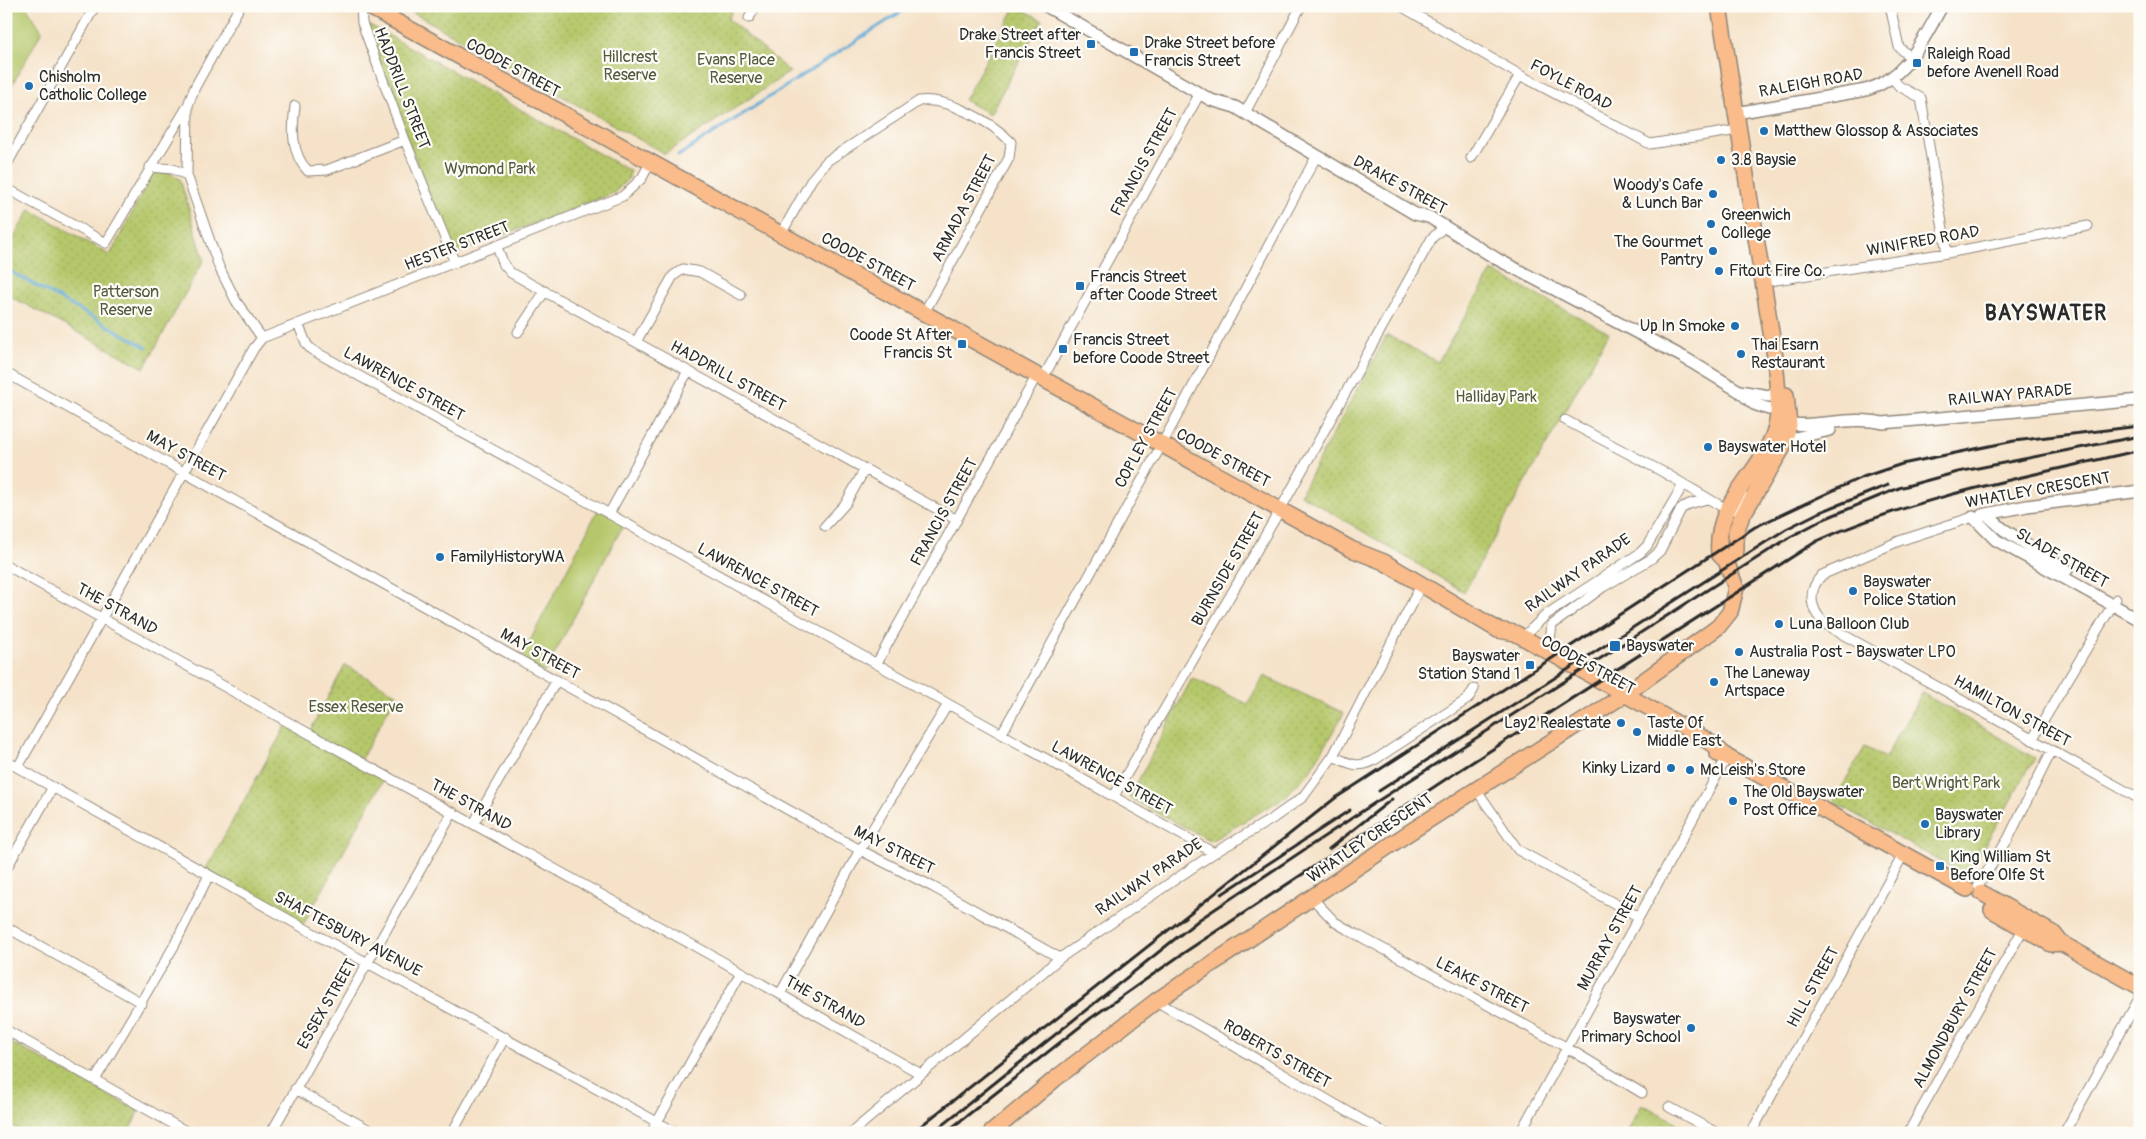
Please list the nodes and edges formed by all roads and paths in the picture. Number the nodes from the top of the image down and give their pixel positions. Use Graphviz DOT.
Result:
graph roads {
  1 [pos="95,6"];
  2 [pos="240,6"];
  3 [pos="362,6"];
  4 [pos="368,6"];
  5 [pos="756,6"];
  6 [pos="1046,6"];
  7 [pos="1300,6"];
  8 [pos="1401,6"];
  9 [pos="1719,6"];
  10 [pos="1890,6"];
  11 [pos="1942,6"];
  12 [pos="749,18"];
  13 [pos="1911,58"];
  14 [pos="1520,75"];
  15 [pos="1893,79"];
  16 [pos="1200,93"];
  17 [pos="188,105"];
  18 [pos="295,106"];
  19 [pos="1245,113"];
  20 [pos="1736,113"];
  21 [pos="1738,130"];
  22 [pos="405,140"];
  23 [pos="1316,156"];
  24 [pos="1471,158"];
  25 [pos="650,163"];
  26 [pos="6,166"];
  27 [pos="150,167"];
  28 [pos="187,175"];
  29 [pos="6,188"];
  30 [pos="2088,226"];
  31 [pos="1443,228"];
  32 [pos="781,234"];
  33 [pos="497,247"];
  34 [pos="1947,253"];
  35 [pos="455,263"];
  36 [pos="1763,282"];
  37 [pos="544,291"];
  38 [pos="741,296"];
  39 [pos="924,313"];
  40 [pos="298,324"];
  41 [pos="518,332"];
  42 [pos="262,338"];
  43 [pos="636,342"];
  44 [pos="688,371"];
  45 [pos="6,373"];
  46 [pos="1040,377"];
  47 [pos="2140,400"];
  48 [pos="1782,416"];
  49 [pos="1565,420"];
  50 [pos="1162,444"];
  51 [pos="865,469"];
  52 [pos="185,472"];
  53 [pos="1764,482"];
  54 [pos="1683,485"];
  55 [pos="2140,491"];
  56 [pos="1707,499"];
  57 [pos="1726,509"];
  58 [pos="1280,510"];
  59 [pos="609,514"];
  60 [pos="1986,514"];
  61 [pos="1973,517"];
  62 [pos="957,520"];
  63 [pos="825,526"];
  64 [pos="1352,549"];
  65 [pos="1726,561"];
  66 [pos="6,564"];
  67 [pos="1418,591"];
  68 [pos="1812,591"];
  69 [pos="2114,602"];
  70 [pos="1454,606"];
  71 [pos="2140,612"];
  72 [pos="103,618"];
  73 [pos="2140,620"];
  74 [pos="1498,630"];
  75 [pos="1522,638"];
  76 [pos="1548,654"];
  77 [pos="877,663"];
  78 [pos="557,680"];
  79 [pos="1474,689"];
  80 [pos="1620,697"];
  81 [pos="948,704"];
  82 [pos="1002,734"];
  83 [pos="2032,740"];
  84 [pos="2052,750"];
  85 [pos="1333,756"];
  86 [pos="1727,757"];
  87 [pos="6,761"];
  88 [pos="18,767"];
  89 [pos="53,787"];
  90 [pos="1476,789"];
  91 [pos="1114,796"];
  92 [pos="2140,799"];
  93 [pos="453,812"];
  94 [pos="474,823"];
  95 [pos="860,850"];
  96 [pos="1214,853"];
  97 [pos="1903,855"];
  98 [pos="6,869"];
  99 [pos="208,875"];
  100 [pos="1975,892"];
  101 [pos="1312,898"];
  102 [pos="1639,917"];
  103 [pos="2026,923"];
  104 [pos="6,927"];
  105 [pos="1060,958"];
  106 [pos="369,962"];
  107 [pos="741,972"];
  108 [pos="2140,987"];
  109 [pos="780,994"];
  110 [pos="2140,997"];
  111 [pos="1156,1001"];
  112 [pos="142,1003"];
  113 [pos="6,1030"];
  114 [pos="505,1037"];
  115 [pos="1566,1047"];
  116 [pos="921,1074"];
  117 [pos="95,1080"];
  118 [pos="295,1089"];
  119 [pos="1642,1093"];
  120 [pos="1669,1107"];
  121 [pos="657,1122"];
  122 [pos="189,1133"];
  123 [pos="270,1133"];
  124 [pos="375,1133"];
  125 [pos="452,1133"];
  126 [pos="651,1133"];
  127 [pos="677,1133"];
  128 [pos="851,1133"];
  129 [pos="991,1133"];
  130 [pos="1384,1133"];
  131 [pos="1520,1133"];
  132 [pos="1717,1133"];
  133 [pos="1751,1133"];
  134 [pos="1908,1133"];
  135 [pos="2064,1133"];
  1 -- 26 [label="street"];
  2 -- 17 [label="street"];
  3 -- 22 [label="street, HADDRILL STREET"];
  4 -- 25 [label="main road, COODE STREET"];
  5 -- 12 [label="street"];
  6 -- 16 [label="street, DRAKE STREET"];
  7 -- 19 [label="street"];
  8 -- 14 [label="street, FOYLE ROAD"];
  9 -- 20 [label="main road"];
  10 -- 13 [label="street"];
  11 -- 13 [label="street, RALEIGH ROAD"];
  13 -- 15 [label="street, RALEIGH ROAD"];
  14 -- 21 [label="street, FOYLE ROAD"];
  14 -- 24 [label="street"];
  15 -- 20 [label="street, RALEIGH ROAD"];
  15 -- 34 [label="street"];
  16 -- 19 [label="street, DRAKE STREET"];
  16 -- 46 [label="street, FRANCIS STREET"];
  17 -- 27 [label="street"];
  17 -- 28 [label="street"];
  18 -- 22 [label="street"];
  19 -- 23 [label="street, DRAKE STREET"];
  20 -- 21 [label="main road"];
  21 -- 36 [label="main road"];
  22 -- 35 [label="street, HADDRILL STREET"];
  23 -- 31 [label="street, DRAKE STREET"];
  23 -- 50 [label="street, COPLEY STREET"];
  25 -- 32 [label="main road, COODE STREET"];
  25 -- 33 [label="street, HESTER STREET"];
  27 -- 28 [label="street"];
  27 -- 29 [label="street"];
  28 -- 42 [label="street"];
  30 -- 34 [label="street, WINIFRED ROAD"];
  31 -- 48 [label="street, DRAKE STREET"];
  31 -- 58 [label="street, BURNSIDE STREET"];
  32 -- 39 [label="main road, COODE STREET"];
  32 -- 39 [label="street, ARMADA STREET"];
  33 -- 35 [label="street, HESTER STREET"];
  33 -- 37 [label="street, HADDRILL STREET"];
  34 -- 36 [label="street, WINIFRED ROAD"];
  35 -- 40 [label="street, HESTER STREET"];
  36 -- 48 [label="main road"];
  37 -- 41 [label="street"];
  37 -- 43 [label="street, HADDRILL STREET"];
  38 -- 43 [label="street"];
  39 -- 46 [label="main road, COODE STREET"];
  40 -- 42 [label="street, HESTER STREET"];
  40 -- 59 [label="street, LAWRENCE STREET"];
  42 -- 52 [label="street"];
  43 -- 44 [label="street, HADDRILL STREET"];
  44 -- 51 [label="street, HADDRILL STREET"];
  44 -- 59 [label="street"];
  45 -- 52 [label="street, MAY STREET"];
  46 -- 50 [label="main road, COODE STREET"];
  46 -- 62 [label="street, FRANCIS STREET"];
  47 -- 48 [label="street, RAILWAY PARADE"];
  48 -- 53 [label="main road"];
  48 -- 57 [label="main road"];
  49 -- 54 [label="street"];
  50 -- 58 [label="main road, COODE STREET"];
  50 -- 82 [label="street, COPLEY STREET"];
  51 -- 62 [label="street, HADDRILL STREET"];
  51 -- 63 [label="street"];
  52 -- 72 [label="street"];
  52 -- 78 [label="street, MAY STREET"];
  53 -- 57 [label="street"];
  53 -- 65 [label="main road"];
  54 -- 56 [label="street"];
  54 -- 75 [label="street, RAILWAY PARADE"];
  55 -- 60 [label="street, WHATLEY CRESCENT"];
  56 -- 57 [label="street"];
  56 -- 76 [label="street, RAILWAY PARADE"];
  57 -- 65 [label="main road, WHATLEY CRESCENT"];
  58 -- 64 [label="main road, COODE STREET"];
  58 -- 91 [label="street, BURNSIDE STREET"];
  59 -- 77 [label="street, LAWRENCE STREET"];
  60 -- 61 [label="street, WHATLEY CRESCENT"];
  60 -- 69 [label="street, SLADE STREET"];
  61 -- 68 [label="street, WHATLEY CRESCENT"];
  61 -- 69 [label="street, SLADE STREET"];
  62 -- 77 [label="street, FRANCIS STREET"];
  64 -- 67 [label="main road, COODE STREET"];
  64 -- 70 [label="main road, COODE STREET"];
  65 -- 80 [label="main road, WHATLEY CRESCENT"];
  66 -- 72 [label="street, THE STRAND"];
  67 -- 70 [label="main road, COODE STREET"];
  67 -- 85 [label="street, RAILWAY PARADE"];
  68 -- 83 [label="street, HAMILTON STREET"];
  69 -- 71 [label="street, SLADE STREET"];
  69 -- 73 [label="street, SLADE STREET"];
  69 -- 83 [label="street"];
  70 -- 74 [label="main road, COODE STREET"];
  72 -- 88 [label="street"];
  72 -- 93 [label="street, THE STRAND"];
  74 -- 75 [label="main road, COODE STREET"];
  74 -- 80 [label="main road, COODE STREET"];
  75 -- 76 [label="main road, COODE STREET"];
  76 -- 80 [label="main road, COODE STREET"];
  77 -- 81 [label="street, LAWRENCE STREET"];
  78 -- 94 [label="street"];
  78 -- 95 [label="street, MAY STREET"];
  79 -- 85 [label="street"];
  80 -- 86 [label="main road"];
  80 -- 86 [label="main road, COODE STREET"];
  80 -- 90 [label="main road, WHATLEY CRESCENT"];
  81 -- 82 [label="street, LAWRENCE STREET"];
  81 -- 95 [label="street"];
  82 -- 91 [label="street, LAWRENCE STREET"];
  83 -- 84 [label="street, HAMILTON STREET"];
  84 -- 92 [label="street, HAMILTON STREET"];
  84 -- 100 [label="street"];
  85 -- 96 [label="street, RAILWAY PARADE"];
  86 -- 97 [label="main road"];
  86 -- 102 [label="street, MURRAY STREET"];
  87 -- 88 [label="street, SHAFTESBURY AVENUE"];
  88 -- 89 [label="street, SHAFTESBURY AVENUE"];
  89 -- 98 [label="street"];
  89 -- 99 [label="street, SHAFTESBURY AVENUE"];
  90 -- 101 [label="main road, WHATLEY CRESCENT"];
  90 -- 102 [label="street"];
  91 -- 96 [label="street, LAWRENCE STREET"];
  93 -- 94 [label="street, THE STRAND"];
  93 -- 106 [label="street, ESSEX STREET"];
  94 -- 107 [label="street, THE STRAND"];
  95 -- 105 [label="street, MAY STREET"];
  95 -- 109 [label="street"];
  96 -- 105 [label="street, RAILWAY PARADE"];
  97 -- 100 [label="main road"];
  97 -- 133 [label="street, HILL STREET"];
  99 -- 106 [label="street, SHAFTESBURY AVENUE"];
  99 -- 112 [label="street"];
  100 -- 103 [label="main road"];
  101 -- 111 [label="main road, WHATLEY CRESCENT"];
  101 -- 115 [label="street, LEAKE STREET"];
  102 -- 115 [label="street, MURRAY STREET"];
  103 -- 108 [label="main road"];
  103 -- 134 [label="street, ALMONDBURY STREET"];
  104 -- 112 [label="street"];
  105 -- 116 [label="street, RAILWAY PARADE"];
  106 -- 114 [label="street, SHAFTESBURY AVENUE"];
  106 -- 118 [label="street, ESSEX STREET"];
  107 -- 109 [label="street, THE STRAND"];
  107 -- 121 [label="street"];
  109 -- 116 [label="street, THE STRAND"];
  110 -- 135 [label="street"];
  111 -- 129 [label="main road, WHATLEY CRESCENT"];
  111 -- 130 [label="street, ROBERTS STREET"];
  112 -- 117 [label="street"];
  113 -- 117 [label="street"];
  114 -- 121 [label="street, SHAFTESBURY AVENUE"];
  114 -- 125 [label="street"];
  115 -- 119 [label="street, LEAKE STREET"];
  115 -- 131 [label="street, MURRAY STREET"];
  116 -- 128 [label="street, RAILWAY PARADE"];
  117 -- 122 [label="street"];
  118 -- 123 [label="street, ESSEX STREET"];
  118 -- 124 [label="street"];
  120 -- 132 [label="street"];
  121 -- 126 [label="street"];
  121 -- 127 [label="street, SHAFTESBURY AVENUE"];
}
